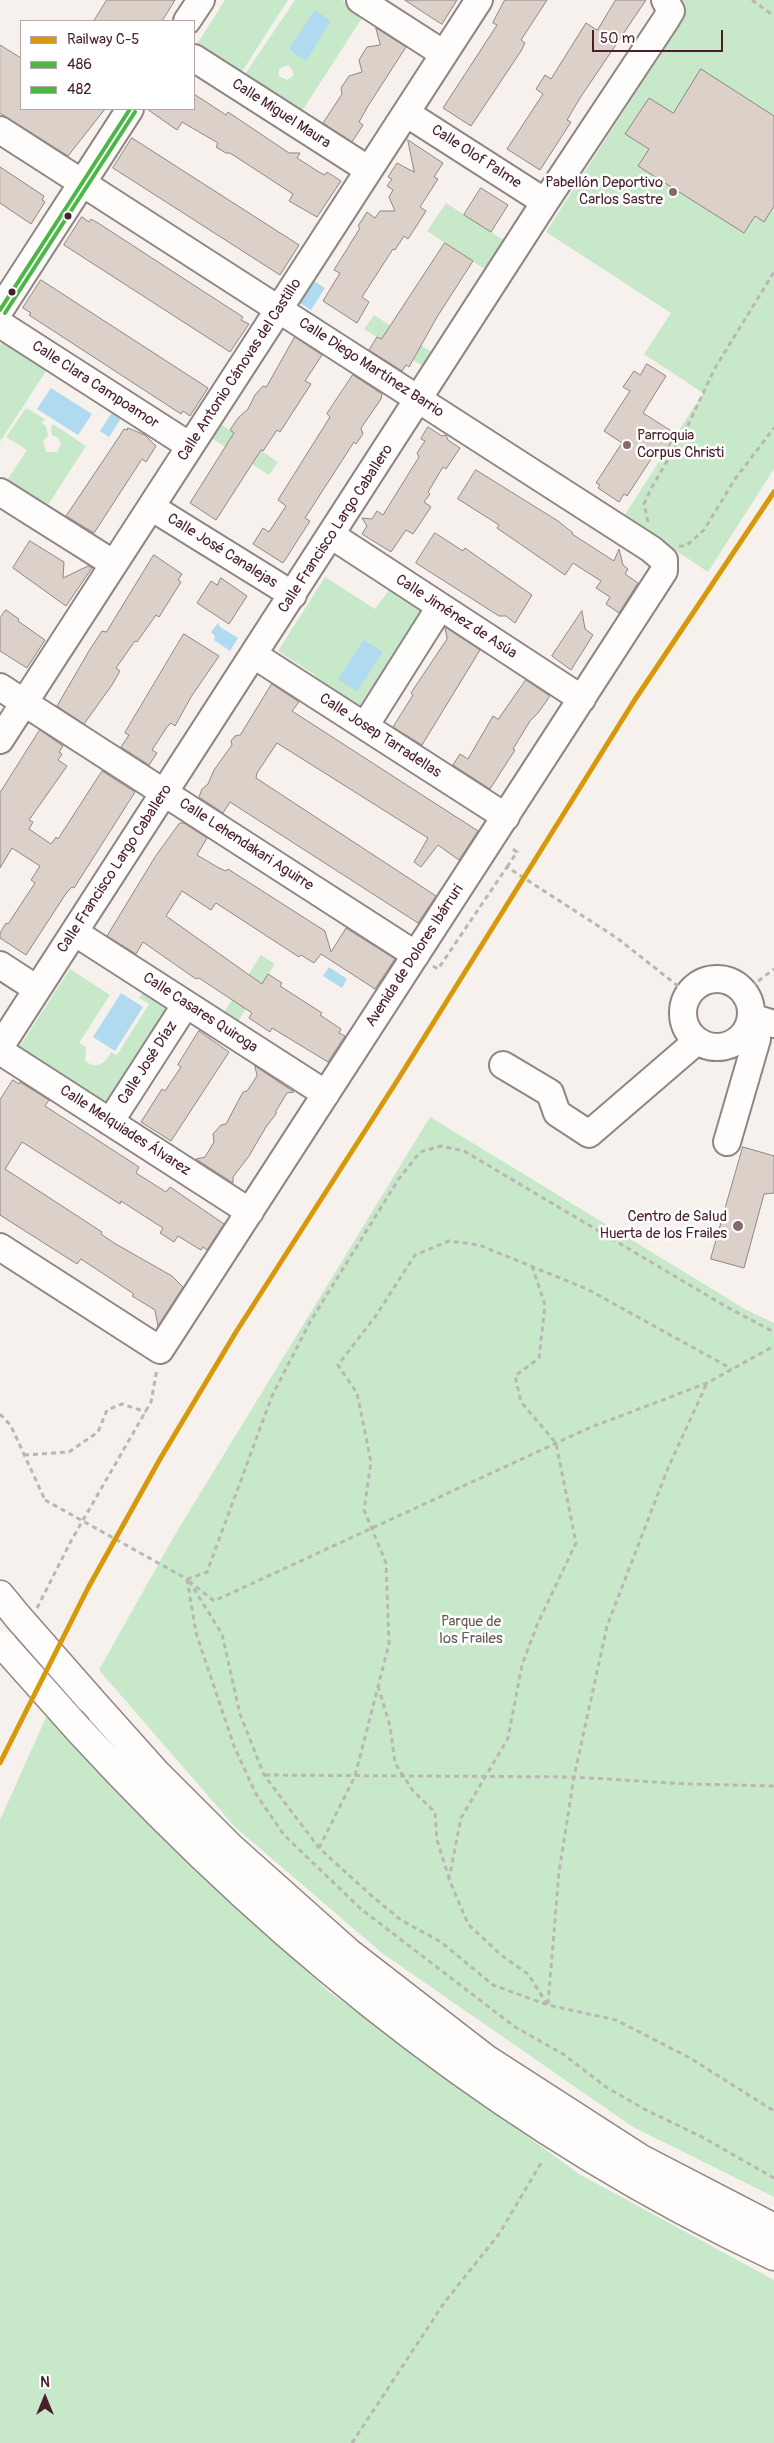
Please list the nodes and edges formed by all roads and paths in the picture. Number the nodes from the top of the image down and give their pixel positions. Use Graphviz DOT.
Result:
graph roads {
  1 [pos="201,0"];
  2 [pos="360,0"];
  3 [pos="480,0"];
  4 [pos="752,0"];
  5 [pos="668,5"];
  6 [pos="774,16"];
  7 [pos="188,20"];
  8 [pos="444,54"];
  9 [pos="195,59"];
  10 [pos="129,110"];
  11 [pos="406,113"];
  12 [pos="0,130"];
  13 [pos="368,170"];
  14 [pos="83,182"];
  15 [pos="545,202"];
  16 [pos="774,272"];
  17 [pos="279,309"];
  18 [pos="0,310"];
  19 [pos="0,324"];
  20 [pos="420,399"];
  21 [pos="774,428"];
  22 [pos="190,446"];
  23 [pos="0,492"];
  24 [pos="151,507"];
  25 [pos="649,527"];
  26 [pos="331,535"];
  27 [pos="667,554"];
  28 [pos="114,564"];
  29 [pos="293,595"];
  30 [pos="440,607"];
  31 [pos="254,655"];
  32 [pos="0,687"];
  33 [pos="582,699"];
  34 [pos="24,703"];
  35 [pos="364,726"];
  36 [pos="0,740"];
  37 [pos="165,793"];
  38 [pos="506,817"];
  39 [pos="508,854"];
  40 [pos="507,867"];
  41 [pos="74,932"];
  42 [pos="427,956"];
  43 [pos="0,965"];
  44 [pos="774,969"];
  45 [pos="37,989"];
  46 [pos="744,992"];
  47 [pos="688,994"];
  48 [pos="186,1004"];
  49 [pos="758,1023"];
  50 [pos="697,1041"];
  51 [pos="0,1047"];
  52 [pos="0,1051"];
  53 [pos="504,1065"];
  54 [pos="326,1094"];
  55 [pos="110,1122"];
  56 [pos="727,1142"];
  57 [pos="250,1212"];
  58 [pos="0,1246"];
  59 [pos="532,1266"];
  60 [pos="774,1332"];
  61 [pos="774,1346"];
  62 [pos="160,1350"];
  63 [pos="732,1369"];
  64 [pos="707,1383"];
  65 [pos="146,1412"];
  66 [pos="0,1414"];
  67 [pos="556,1443"];
  68 [pos="24,1455"];
  69 [pos="372,1529"];
  70 [pos="187,1579"];
  71 [pos="0,1595"];
  72 [pos="27,1614"];
  73 [pos="2,1644"];
  74 [pos="378,1685"];
  75 [pos="264,1775"];
  76 [pos="355,1776"];
  77 [pos="404,1777"];
  78 [pos="574,1777"];
  79 [pos="486,1778"];
  80 [pos="774,1786"];
  81 [pos="319,1848"];
  82 [pos="449,1879"];
  83 [pos="548,2005"];
  84 [pos="774,2112"];
  85 [pos="541,2163"];
  86 [pos="774,2178"];
  87 [pos="774,2228"];
  88 [pos="774,2256"];
  89 [pos="352,2443"];
  1 -- 7 [label="street"];
  2 -- 8 [label="street"];
  3 -- 8 [label="street, Calle Antonio Cánovas del Castillo"];
  4 -- 6 [label="path"];
  5 -- 15 [label="street, Calle Francisco Largo Caballero"];
  8 -- 11 [label="street, Calle Antonio Cánovas del Castillo"];
  9 -- 13 [label="street, Calle Miguel Maura"];
  10 -- 14 [label="street"];
  11 -- 13 [label="street, Calle Antonio Cánovas del Castillo"];
  11 -- 15 [label="street, Calle Olof Palme"];
  12 -- 14 [label="street, Calle Diego Martínez Barrio"];
  13 -- 17 [label="street, Calle Antonio Cánovas del Castillo"];
  14 -- 17 [label="street, Calle Diego Martínez Barrio"];
  14 -- 18 [label="street"];
  15 -- 20 [label="street, Calle Francisco Largo Caballero"];
  16 -- 25 [label="path"];
  17 -- 20 [label="street, Calle Diego Martínez Barrio"];
  17 -- 22 [label="street, Calle Antonio Cánovas del Castillo"];
  19 -- 22 [label="street, Calle Clara Campoamor"];
  20 -- 26 [label="street, Calle Francisco Largo Caballero"];
  20 -- 27 [label="street, Calle Diego Martínez Barrio"];
  21 -- 27 [label="path"];
  22 -- 24 [label="street, Calle Antonio Cánovas del Castillo"];
  23 -- 28 [label="street"];
  24 -- 28 [label="street, Calle Antonio Cánovas del Castillo"];
  24 -- 29 [label="street, Calle José Canalejas"];
  26 -- 29 [label="street, Calle Francisco Largo Caballero"];
  26 -- 30 [label="street, Calle Jiménez de Asúa"];
  27 -- 33 [label="street, Avenida de Dolores Ibárruri"];
  28 -- 34 [label="street, Calle Antonio Cánovas del Castillo"];
  29 -- 31 [label="street, Calle Francisco Largo Caballero"];
  30 -- 33 [label="street, Calle Jiménez de Asúa"];
  30 -- 35 [label="street"];
  31 -- 35 [label="street, Calle Josep Tarradellas"];
  31 -- 37 [label="street, Calle Francisco Largo Caballero"];
  32 -- 34 [label="street, Calle Lehendakari Aguirre"];
  33 -- 38 [label="street, Avenida de Dolores Ibárruri"];
  34 -- 36 [label="street, Calle Antonio Cánovas del Castillo"];
  34 -- 37 [label="street, Calle Lehendakari Aguirre"];
  35 -- 38 [label="street, Calle Josep Tarradellas"];
  37 -- 41 [label="street, Calle Francisco Largo Caballero"];
  37 -- 42 [label="street, Calle Lehendakari Aguirre"];
  38 -- 42 [label="street, Avenida de Dolores Ibárruri"];
  39 -- 40 [label="path"];
  40 -- 42 [label="path"];
  40 -- 47 [label="path"];
  41 -- 45 [label="street, Calle Francisco Largo Caballero"];
  41 -- 48 [label="street, Calle Casares Quiroga"];
  42 -- 54 [label="street, Avenida de Dolores Ibárruri"];
  43 -- 45 [label="street"];
  44 -- 46 [label="path"];
  45 -- 51 [label="street, Calle Francisco Largo Caballero"];
  46 -- 47 [label="street"];
  46 -- 49 [label="street"];
  47 -- 50 [label="street"];
  48 -- 54 [label="street, Calle Casares Quiroga"];
  48 -- 55 [label="street, Calle José Díaz"];
  49 -- 50 [label="street"];
  49 -- 56 [label="street"];
  50 -- 53 [label="street"];
  52 -- 55 [label="street, Calle Melquiades Álvarez"];
  54 -- 57 [label="street, Avenida de Dolores Ibárruri"];
  55 -- 57 [label="street, Calle Melquiades Álvarez"];
  57 -- 62 [label="street, Avenida de Dolores Ibárruri"];
  58 -- 62 [label="street"];
  59 -- 63 [label="path"];
  59 -- 67 [label="path"];
  59 -- 69 [label="path"];
  60 -- 70 [label="path"];
  61 -- 63 [label="path"];
  62 -- 65 [label="path"];
  63 -- 64 [label="path"];
  64 -- 67 [label="path"];
  64 -- 78 [label="path"];
  65 -- 68 [label="path"];
  65 -- 72 [label="path"];
  66 -- 68 [label="path"];
  67 -- 69 [label="path"];
  67 -- 79 [label="path"];
  68 -- 70 [label="path, bridge"];
  69 -- 70 [label="path"];
  69 -- 74 [label="path"];
  70 -- 75 [label="path"];
  70 -- 86 [label="path"];
  71 -- 72 [label="highway"];
  72 -- 87 [label="highway, bridge"];
  73 -- 88 [label="highway, bridge"];
  74 -- 76 [label="path"];
  74 -- 77 [label="path"];
  75 -- 76 [label="path"];
  75 -- 81 [label="path"];
  76 -- 77 [label="path"];
  76 -- 81 [label="path"];
  77 -- 79 [label="path"];
  77 -- 82 [label="path"];
  78 -- 79 [label="path"];
  78 -- 80 [label="path"];
  78 -- 83 [label="path"];
  79 -- 82 [label="path"];
  81 -- 83 [label="path"];
  82 -- 83 [label="path"];
  83 -- 84 [label="path"];
  85 -- 89 [label="path"];
}
